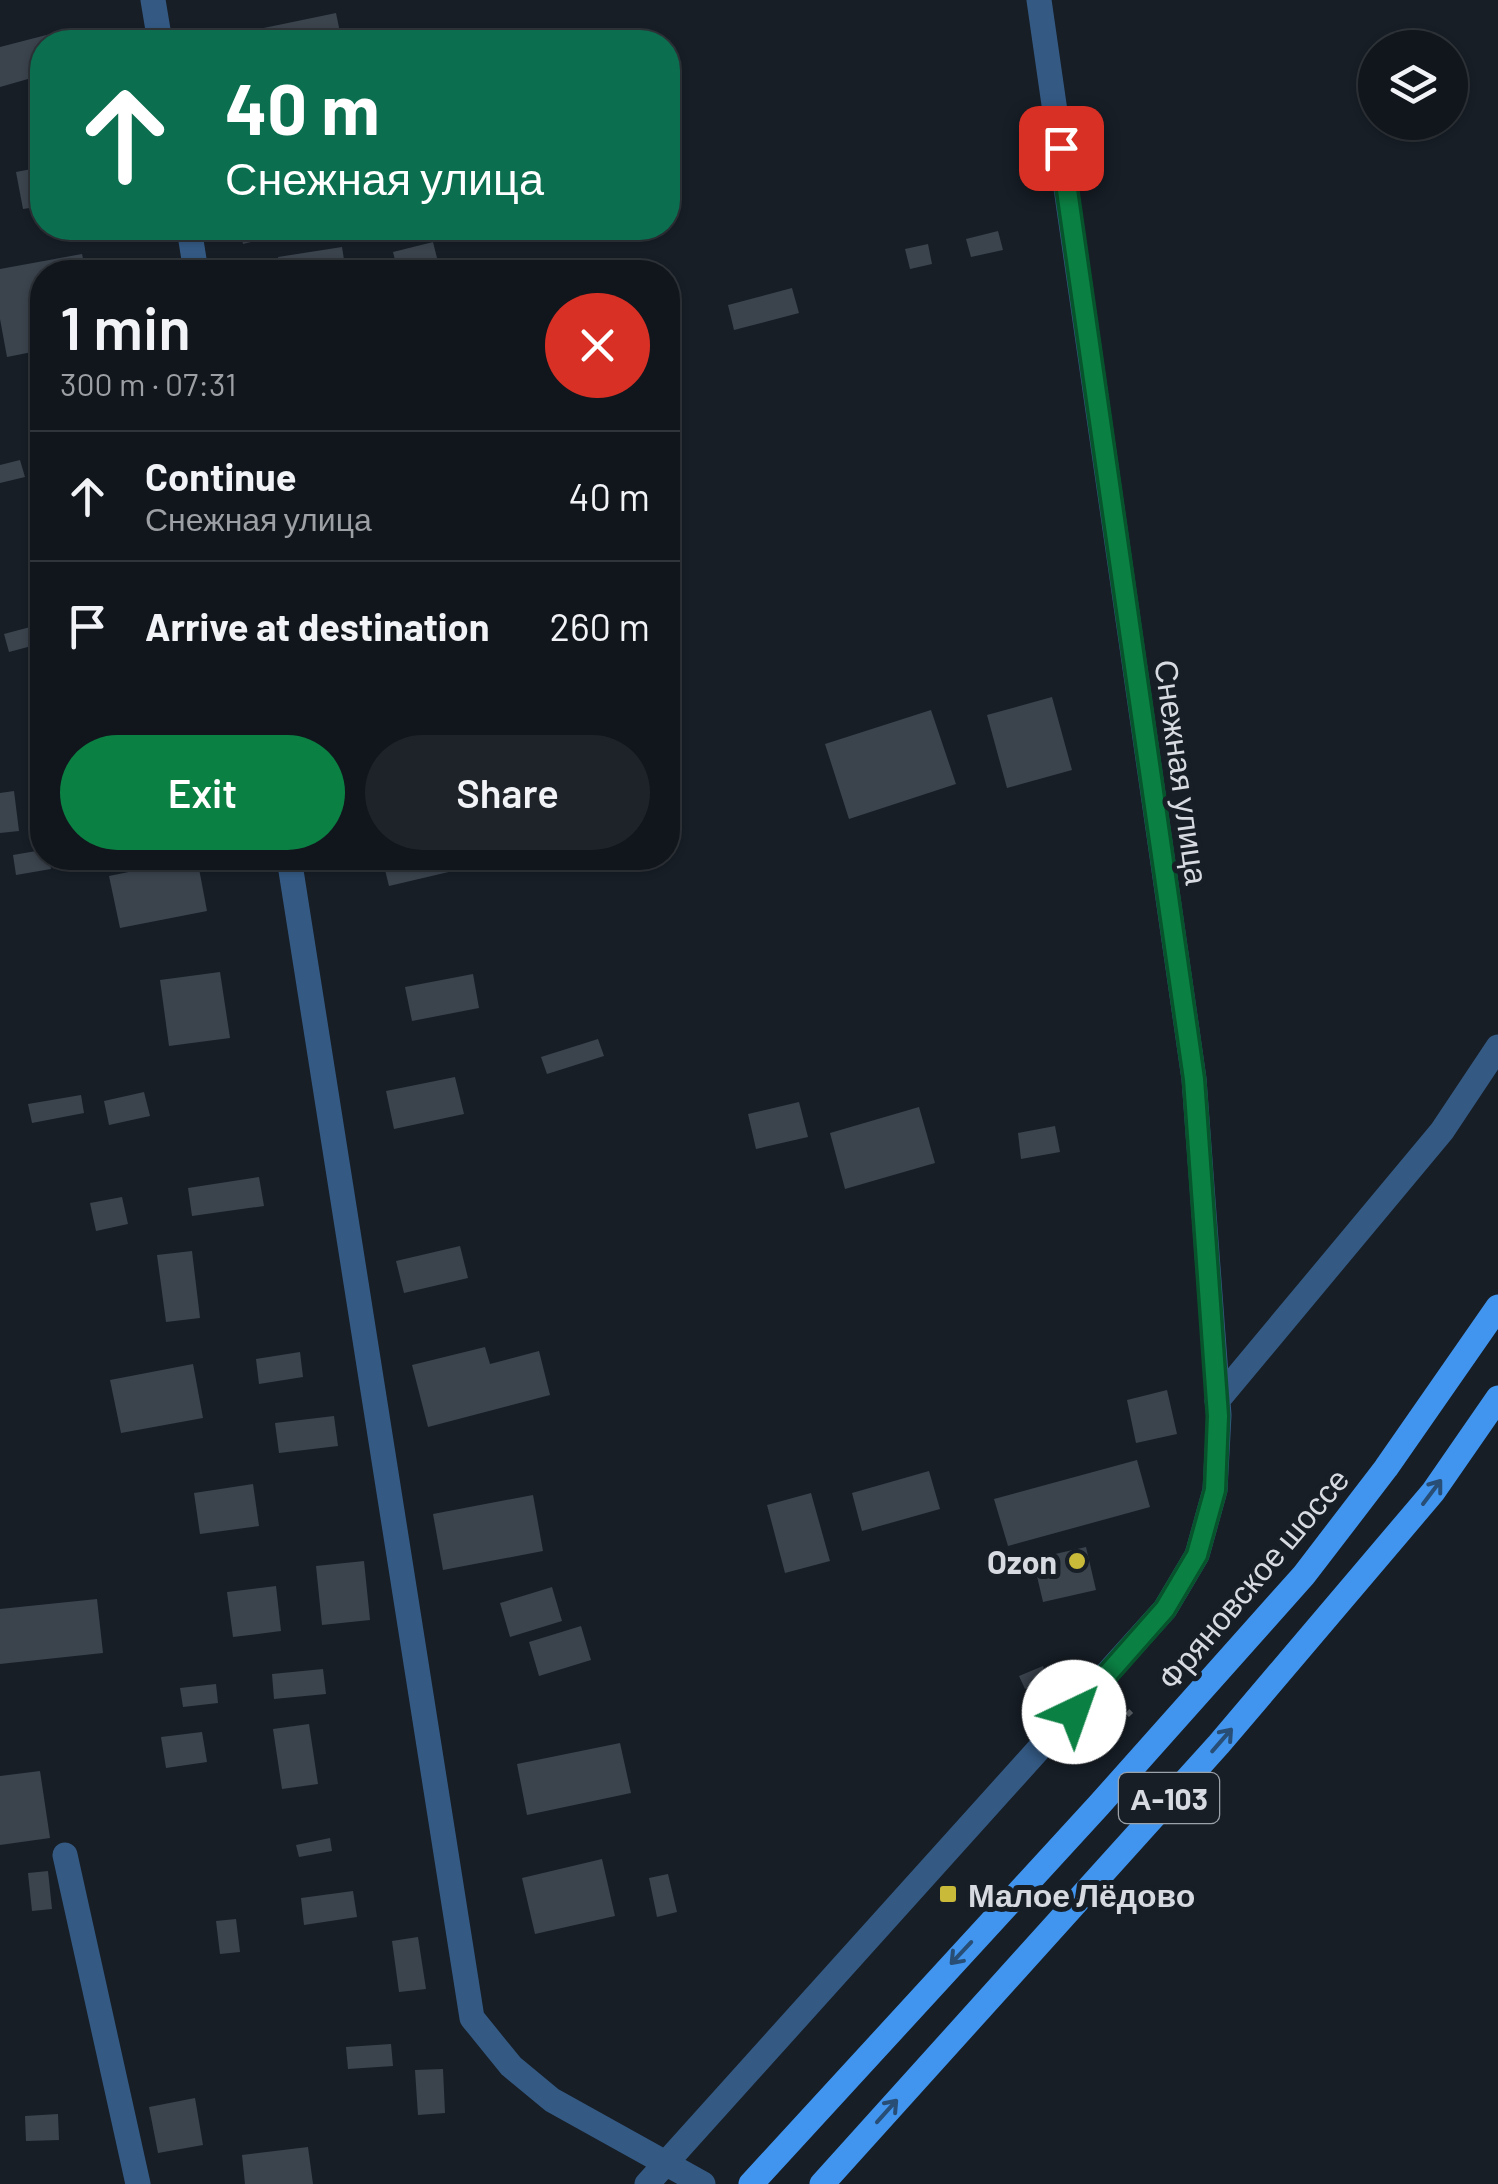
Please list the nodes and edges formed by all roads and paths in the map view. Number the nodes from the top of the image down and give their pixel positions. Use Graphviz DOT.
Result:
graph roads {
  1 [pos="153,0"];
  2 [pos="1040,0"];
  3 [pos="158,30"];
  4 [pos="290,870"];
  5 [pos="1498,1047"];
  6 [pos="1498,1307"];
  7 [pos="1498,1398"];
  8 [pos="1217,1401"];
  9 [pos="65,1855"];
  10 [pos="666,2164"];
  11 [pos="138,2184"];
  12 [pos="648,2184"];
  13 [pos="703,2184"];
  14 [pos="751,2184"];
  15 [pos="822,2184"];
  1 -- 3 [label="street"];
  2 -- 8 [label="street, Снежная улица"];
  4 -- 10 [label="street"];
  5 -- 8 [label="street"];
  6 -- 14 [label="main road, Фряновское шоссе / А-103, one-way"];
  15 -- 7 [label="main road, А-103, one-way"];
  8 -- 10 [label="street, Снежная улица"];
  9 -- 11 [label="street"];
  10 -- 12 [label="street, Снежная улица"];
  10 -- 13 [label="street"];
}
